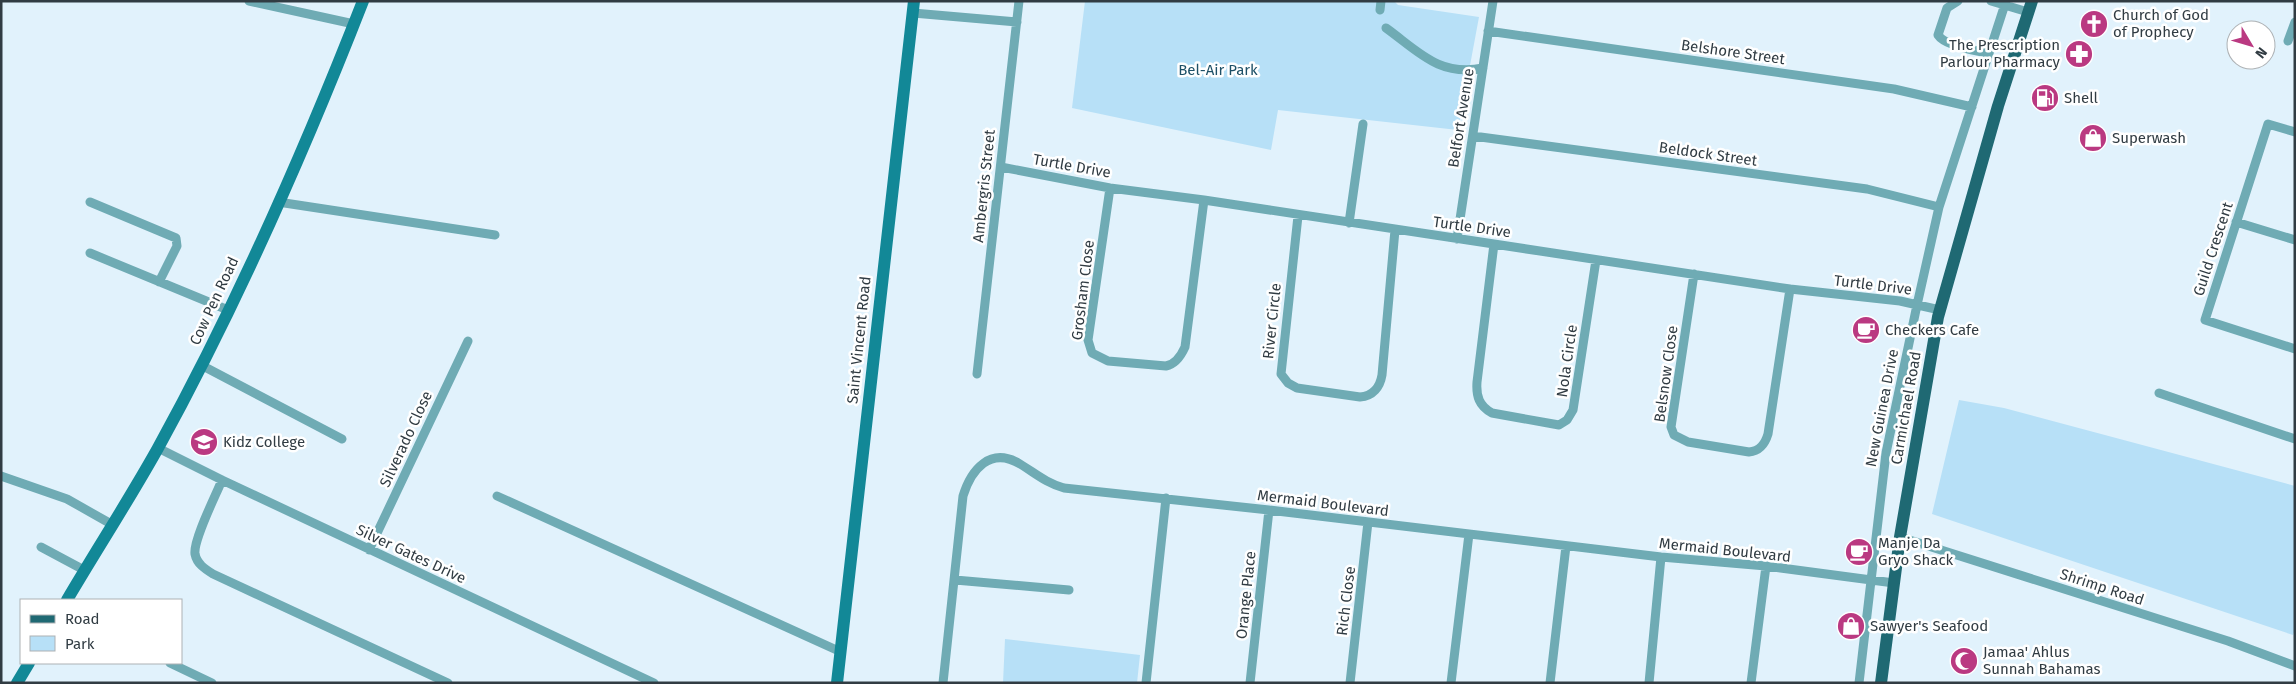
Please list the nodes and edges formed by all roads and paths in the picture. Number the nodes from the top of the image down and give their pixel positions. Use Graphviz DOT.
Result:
graph roads {
  1 [pos="249,1"];
  2 [pos="363,1"];
  3 [pos="1019,1"];
  4 [pos="1493,1"];
  5 [pos="1958,1"];
  6 [pos="1991,1"];
  7 [pos="2006,3"];
  8 [pos="2030,6"];
  9 [pos="913,7"];
  10 [pos="1016,22"];
  11 [pos="2295,22"];
  12 [pos="354,24"];
  13 [pos="1386,28"];
  14 [pos="1488,31"];
  15 [pos="2288,41"];
  16 [pos="1990,53"];
  17 [pos="1483,68"];
  18 [pos="1972,107"];
  19 [pos="1363,124"];
  20 [pos="2295,132"];
  21 [pos="1473,136"];
  22 [pos="1001,167"];
  23 [pos="1110,188"];
  24 [pos="1204,200"];
  25 [pos="90,202"];
  26 [pos="278,202"];
  27 [pos="1939,206"];
  28 [pos="1298,216"];
  29 [pos="2236,222"];
  30 [pos="1350,223"];
  31 [pos="1395,230"];
  32 [pos="495,235"];
  33 [pos="1457,239"];
  34 [pos="2295,240"];
  35 [pos="1494,244"];
  36 [pos="90,253"];
  37 [pos="1596,260"];
  38 [pos="1694,274"];
  39 [pos="159,282"];
  40 [pos="1790,289"];
  41 [pos="1917,305"];
  42 [pos="228,310"];
  43 [pos="1940,310"];
  44 [pos="468,340"];
  45 [pos="2295,349"];
  46 [pos="201,366"];
  47 [pos="977,374"];
  48 [pos="2159,394"];
  49 [pos="342,439"];
  50 [pos="2295,439"];
  51 [pos="158,448"];
  52 [pos="1,476"];
  53 [pos="222,480"];
  54 [pos="496,496"];
  55 [pos="1166,498"];
  56 [pos="1269,510"];
  57 [pos="1368,522"];
  58 [pos="113,525"];
  59 [pos="1470,534"];
  60 [pos="1900,537"];
  61 [pos="1566,546"];
  62 [pos="41,547"];
  63 [pos="369,550"];
  64 [pos="1661,557"];
  65 [pos="1766,566"];
  66 [pos="84,570"];
  67 [pos="955,580"];
  68 [pos="1872,581"];
  69 [pos="1894,583"];
  70 [pos="1069,590"];
  71 [pos="67,599"];
  72 [pos="841,652"];
  73 [pos="28,664"];
  74 [pos="172,664"];
  75 [pos="2295,666"];
  76 [pos="17,683"];
  77 [pos="212,683"];
  78 [pos="448,683"];
  79 [pos="654,683"];
  80 [pos="838,683"];
  81 [pos="943,683"];
  82 [pos="1146,683"];
  83 [pos="1250,683"];
  84 [pos="1350,683"];
  85 [pos="1451,683"];
  86 [pos="1550,683"];
  87 [pos="1649,683"];
  88 [pos="1751,683"];
  89 [pos="1859,683"];
  90 [pos="1880,683"];
  1 -- 12 [label="street"];
  2 -- 12 [label="main road, Cow Pen Road"];
  3 -- 10 [label="street, Ambergris Street"];
  4 -- 14 [label="street, Belfort Avenue"];
  5 -- 16 [label="street"];
  6 -- 7 [label="street"];
  7 -- 8 [label="street"];
  7 -- 16 [label="street, New Guinea Drive"];
  8 -- 43 [label="main road, Carmichael Road"];
  9 -- 10 [label="street"];
  9 -- 72 [label="main road, Saint Vincent Road"];
  10 -- 22 [label="street, Ambergris Street"];
  11 -- 15 [label="street"];
  12 -- 26 [label="main road, Cow Pen Road"];
  13 -- 17 [label="street"];
  14 -- 17 [label="street, Belfort Avenue"];
  14 -- 18 [label="street, Belshore Street"];
  16 -- 18 [label="street, New Guinea Drive"];
  17 -- 21 [label="street, Belfort Avenue"];
  18 -- 27 [label="street, New Guinea Drive"];
  19 -- 30 [label="street"];
  20 -- 29 [label="street, Guild Crescent"];
  21 -- 27 [label="street, Beldock Street"];
  21 -- 33 [label="street, Belfort Avenue"];
  22 -- 23 [label="street, Turtle Drive"];
  22 -- 47 [label="street, Ambergris Street"];
  23 -- 24 [label="street, Turtle Drive"];
  23 -- 24 [label="street, Grosham Close"];
  24 -- 28 [label="street, Turtle Drive"];
  25 -- 39 [label="street"];
  26 -- 32 [label="street"];
  26 -- 42 [label="main road, Cow Pen Road"];
  27 -- 41 [label="street, New Guinea Drive"];
  28 -- 30 [label="street, Turtle Drive"];
  28 -- 31 [label="street, River Circle"];
  29 -- 34 [label="street"];
  29 -- 45 [label="street, Guild Crescent"];
  30 -- 31 [label="street, Turtle Drive"];
  31 -- 33 [label="street, Turtle Drive"];
  33 -- 35 [label="street, Turtle Drive"];
  35 -- 37 [label="street, Turtle Drive"];
  35 -- 37 [label="street, Nola Circle"];
  36 -- 39 [label="street"];
  37 -- 38 [label="street, Turtle Drive"];
  38 -- 40 [label="street, Turtle Drive"];
  38 -- 40 [label="street, Belsnow Close"];
  39 -- 42 [label="street"];
  40 -- 41 [label="street, Turtle Drive"];
  41 -- 43 [label="street, Turtle Drive"];
  41 -- 68 [label="street, New Guinea Drive"];
  42 -- 46 [label="main road, Cow Pen Road"];
  43 -- 60 [label="main road, Carmichael Road"];
  44 -- 63 [label="street, Silverado Close"];
  46 -- 49 [label="street"];
  46 -- 51 [label="main road, Cow Pen Road"];
  48 -- 50 [label="street"];
  51 -- 53 [label="street, Silver Gates Drive"];
  51 -- 58 [label="main road, Cow Pen Road"];
  52 -- 58 [label="street"];
  53 -- 63 [label="street, Silver Gates Drive"];
  53 -- 78 [label="street"];
  54 -- 72 [label="street"];
  55 -- 56 [label="street, Mermaid Boulevard"];
  55 -- 67 [label="street, Mermaid Boulevard"];
  55 -- 82 [label="street"];
  56 -- 57 [label="street, Mermaid Boulevard"];
  56 -- 83 [label="street, Orange Place"];
  57 -- 59 [label="street, Mermaid Boulevard"];
  57 -- 84 [label="street, Rich Close"];
  58 -- 66 [label="main road, Cow Pen Road"];
  59 -- 61 [label="street, Mermaid Boulevard"];
  59 -- 85 [label="street"];
  60 -- 69 [label="main road, Carmichael Road"];
  60 -- 75 [label="street, Shrimp Road"];
  61 -- 64 [label="street, Mermaid Boulevard"];
  61 -- 86 [label="street"];
  62 -- 66 [label="street"];
  63 -- 79 [label="street, Silver Gates Drive"];
  64 -- 65 [label="street, Mermaid Boulevard"];
  64 -- 87 [label="street"];
  65 -- 68 [label="street, Mermaid Boulevard"];
  65 -- 88 [label="street"];
  66 -- 71 [label="main road, Cow Pen Road"];
  67 -- 70 [label="street"];
  67 -- 81 [label="street, Mermaid Boulevard"];
  68 -- 69 [label="street, Mermaid Boulevard"];
  68 -- 89 [label="street, New Guinea Drive"];
  69 -- 90 [label="main road, Carmichael Road"];
  72 -- 80 [label="main road, Saint Vincent Road"];
  73 -- 76 [label="main road"];
  74 -- 77 [label="street"];
}
